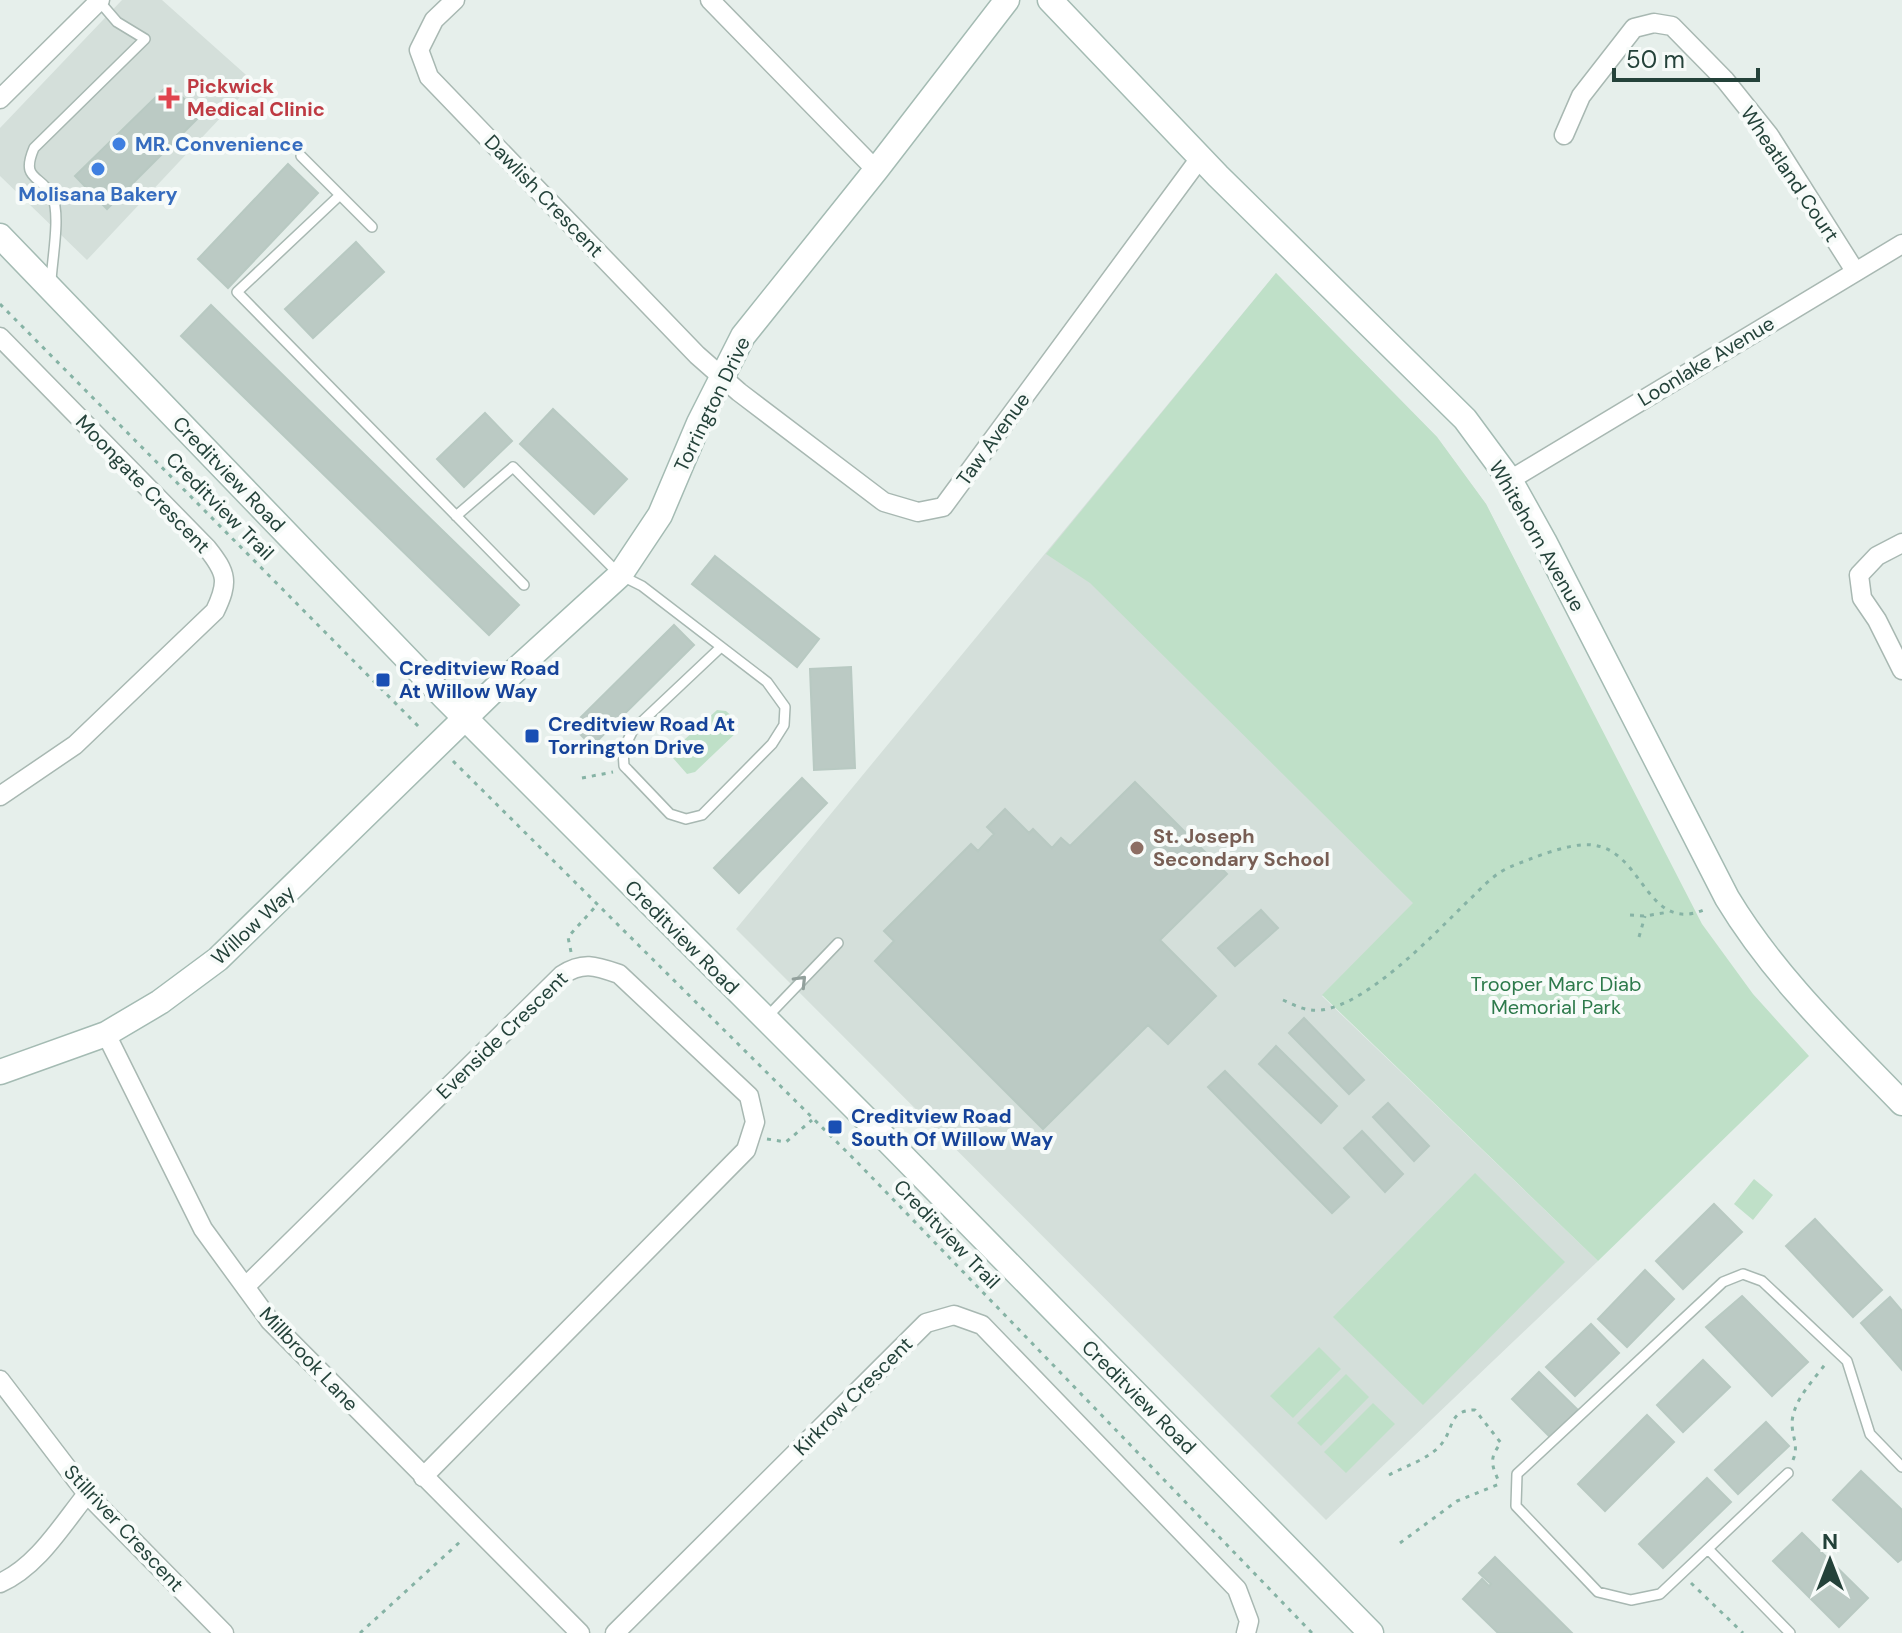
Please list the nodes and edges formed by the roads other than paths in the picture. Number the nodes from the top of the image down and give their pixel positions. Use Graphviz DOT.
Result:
graph roads {
  1 [pos="455,0"];
  2 [pos="710,0"];
  3 [pos="1007,0"];
  4 [pos="1050,0"];
  5 [pos="100,1"];
  6 [pos="0,99"];
  7 [pos="1564,135"];
  8 [pos="301,156"];
  9 [pos="1200,158"];
  10 [pos="876,170"];
  11 [pos="340,195"];
  12 [pos="372,227"];
  13 [pos="0,236"];
  14 [pos="1902,244"];
  15 [pos="1855,271"];
  16 [pos="50,288"];
  17 [pos="0,337"];
  18 [pos="723,378"];
  19 [pos="1510,480"];
  20 [pos="456,516"];
  21 [pos="1902,543"];
  22 [pos="620,575"];
  23 [pos="524,585"];
  24 [pos="721,647"];
  25 [pos="1902,670"];
  26 [pos="466,719"];
  27 [pos="0,796"];
  28 [pos="838,943"];
  29 [pos="765,1019"];
  30 [pos="106,1034"];
  31 [pos="0,1072"];
  32 [pos="1901,1099"];
  33 [pos="245,1287"];
  34 [pos="0,1380"];
  35 [pos="1902,1467"];
  36 [pos="1788,1473"];
  37 [pos="423,1477"];
  38 [pos="87,1494"];
  39 [pos="1709,1550"];
  40 [pos="0,1583"];
  41 [pos="224,1633"];
  42 [pos="580,1633"];
  43 [pos="615,1633"];
  44 [pos="1246,1633"];
  45 [pos="1371,1633"];
  46 [pos="1790,1633"];
  1 -- 18 [label="street, Dawlish Crescent"];
  2 -- 10 [label="street"];
  3 -- 10 [label="street, Torrington Drive"];
  4 -- 9 [label="street, Whitehorn Avenue"];
  5 -- 6 [label="street"];
  5 -- 16 [label="lane"];
  7 -- 15 [label="street, Wheatland Court"];
  8 -- 11 [label="lane"];
  9 -- 18 [label="street, Taw Avenue"];
  9 -- 19 [label="street, Whitehorn Avenue"];
  10 -- 18 [label="street, Torrington Drive"];
  11 -- 12 [label="lane"];
  11 -- 20 [label="lane"];
  13 -- 16 [label="street, Creditview Road"];
  14 -- 15 [label="street, Loonlake Avenue"];
  15 -- 19 [label="street, Loonlake Avenue"];
  16 -- 26 [label="street, Creditview Road"];
  17 -- 27 [label="street, Moongate Crescent"];
  18 -- 22 [label="street, Torrington Drive"];
  19 -- 32 [label="street, Whitehorn Avenue"];
  20 -- 22 [label="lane"];
  20 -- 23 [label="lane"];
  21 -- 25 [label="street"];
  22 -- 24 [label="lane"];
  22 -- 26 [label="street, Torrington Drive"];
  24 -- 24 [label="lane"];
  26 -- 29 [label="street, Creditview Road"];
  26 -- 30 [label="street, Willow Way"];
  29 -- 28 [label="lane, one-way"];
  29 -- 45 [label="street, Creditview Road"];
  30 -- 31 [label="street, Willow Way"];
  30 -- 33 [label="street, Millbrook Lane"];
  33 -- 37 [label="street, Millbrook Lane"];
  33 -- 37 [label="street, Evenside Crescent"];
  34 -- 38 [label="street, Stillriver Crescent"];
  35 -- 39 [label="lane"];
  36 -- 39 [label="lane"];
  37 -- 42 [label="street, Millbrook Lane"];
  38 -- 40 [label="street"];
  38 -- 41 [label="street, Stillriver Crescent"];
  39 -- 46 [label="lane"];
  43 -- 44 [label="street, Kirkrow Crescent"];
}
